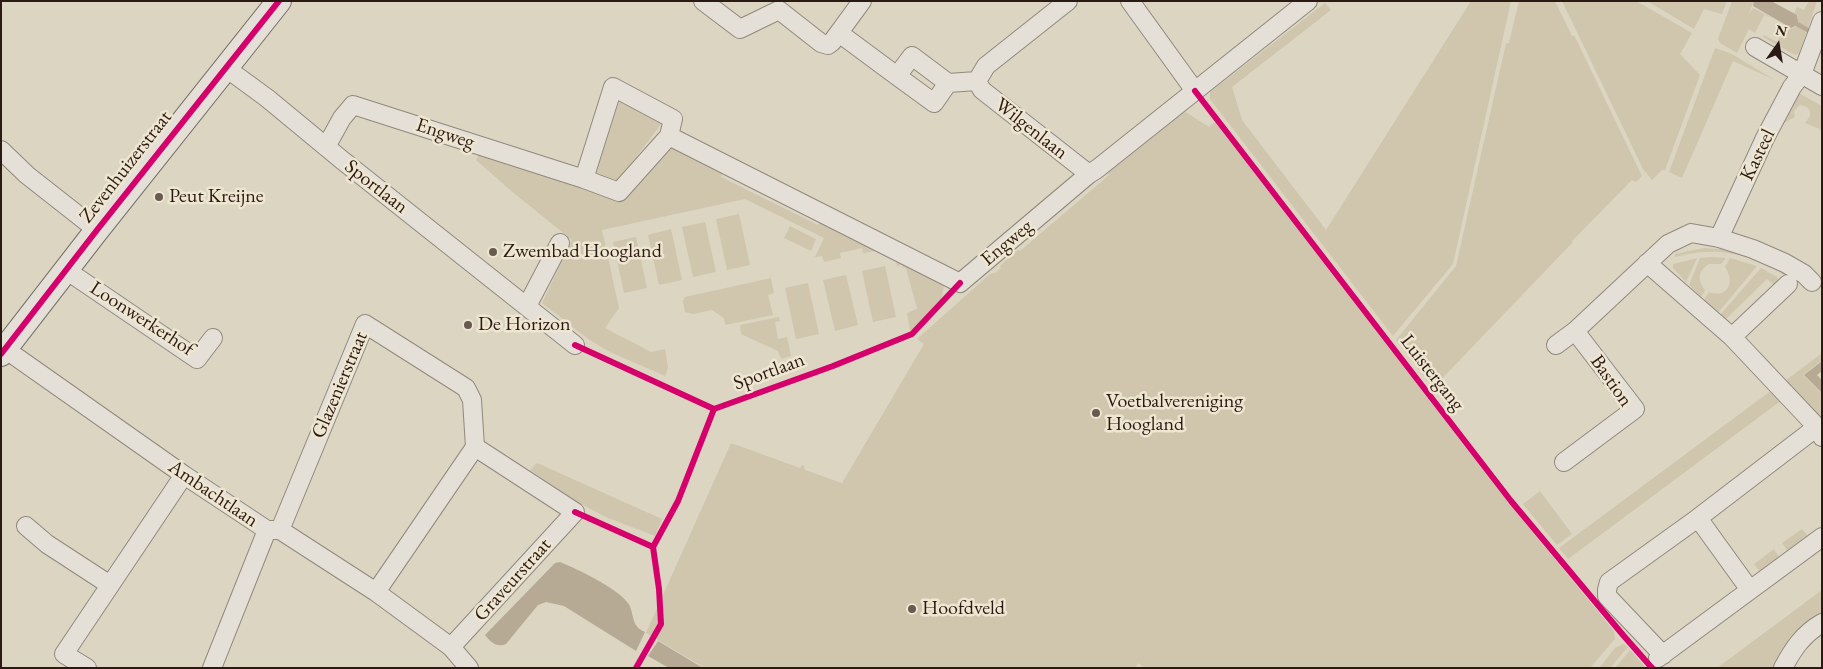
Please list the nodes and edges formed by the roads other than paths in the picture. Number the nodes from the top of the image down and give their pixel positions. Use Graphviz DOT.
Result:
graph roads {
  1 [pos="279,1"];
  2 [pos="703,1"];
  3 [pos="862,1"];
  4 [pos="1068,1"];
  5 [pos="1130,1"];
  6 [pos="1308,1"];
  7 [pos="782,6"];
  8 [pos="1822,21"];
  9 [pos="839,33"];
  10 [pos="1755,48"];
  11 [pos="226,68"];
  12 [pos="1802,74"];
  13 [pos="897,76"];
  14 [pos="977,81"];
  15 [pos="948,83"];
  16 [pos="1822,86"];
  17 [pos="1195,91"];
  18 [pos="669,136"];
  19 [pos="326,146"];
  20 [pos="1,150"];
  21 [pos="1089,174"];
  22 [pos="584,179"];
  23 [pos="97,230"];
  24 [pos="1719,238"];
  25 [pos="560,243"];
  26 [pos="1647,263"];
  27 [pos="66,270"];
  28 [pos="1812,282"];
  29 [pos="1788,284"];
  30 [pos="527,306"];
  31 [pos="1575,331"];
  32 [pos="1732,337"];
  33 [pos="213,338"];
  34 [pos="575,345"];
  35 [pos="1556,345"];
  36 [pos="3,351"];
  37 [pos="1819,432"];
  38 [pos="475,447"];
  39 [pos="1564,462"];
  40 [pos="184,475"];
  41 [pos="1698,518"];
  42 [pos="26,526"];
  43 [pos="273,530"];
  44 [pos="1822,537"];
  45 [pos="110,585"];
  46 [pos="1750,590"];
  47 [pos="376,592"];
  48 [pos="1822,623"];
  49 [pos="451,647"];
  50 [pos="87,668"];
  51 [pos="212,668"];
  52 [pos="469,668"];
  53 [pos="1783,668"];
  1 -- 11 [label="street, Zevenhuizerstraat"];
  2 -- 7 [label="street"];
  3 -- 9 [label="street"];
  4 -- 14 [label="street, Wilgenlaan"];
  5 -- 17 [label="street"];
  6 -- 17 [label="street, Engweg"];
  7 -- 9 [label="street"];
  8 -- 12 [label="street, Kasteel"];
  9 -- 13 [label="street"];
  10 -- 12 [label="street"];
  11 -- 19 [label="street, Sportlaan"];
  11 -- 23 [label="street, Zevenhuizerstraat"];
  12 -- 16 [label="street"];
  12 -- 24 [label="street, Kasteel"];
  13 -- 15 [label="street"];
  13 -- 15 [label="street"];
  14 -- 15 [label="street, Wilgenlaan"];
  14 -- 21 [label="street, Wilgenlaan"];
  17 -- 21 [label="street, Engweg"];
  18 -- 21 [label="street, Engweg"];
  18 -- 22 [label="street, Engweg"];
  18 -- 22 [label="street"];
  19 -- 22 [label="street, Engweg"];
  19 -- 30 [label="street, Sportlaan"];
  20 -- 23 [label="street"];
  23 -- 27 [label="street, Zevenhuizerstraat"];
  24 -- 26 [label="street"];
  24 -- 28 [label="street"];
  25 -- 30 [label="street"];
  26 -- 31 [label="street"];
  26 -- 32 [label="street"];
  27 -- 33 [label="street, Loonwerkerhof"];
  27 -- 36 [label="street, Zevenhuizerstraat"];
  29 -- 32 [label="street"];
  30 -- 34 [label="street, Sportlaan"];
  31 -- 35 [label="street"];
  31 -- 39 [label="street, Bastion"];
  32 -- 37 [label="street"];
  36 -- 40 [label="street, Ambachtlaan"];
  37 -- 41 [label="street"];
  38 -- 43 [label="street, Glazenierstraat"];
  38 -- 47 [label="street"];
  38 -- 49 [label="street, Graveurstraat"];
  40 -- 43 [label="street, Ambachtlaan"];
  40 -- 45 [label="street"];
  41 -- 46 [label="street"];
  41 -- 46 [label="street"];
  42 -- 45 [label="street"];
  43 -- 47 [label="street, Ambachtlaan"];
  43 -- 51 [label="street"];
  44 -- 46 [label="street"];
  45 -- 50 [label="street"];
  47 -- 49 [label="street, Ambachtlaan"];
  48 -- 53 [label="street"];
  49 -- 52 [label="street, Ambachtlaan"];
}
